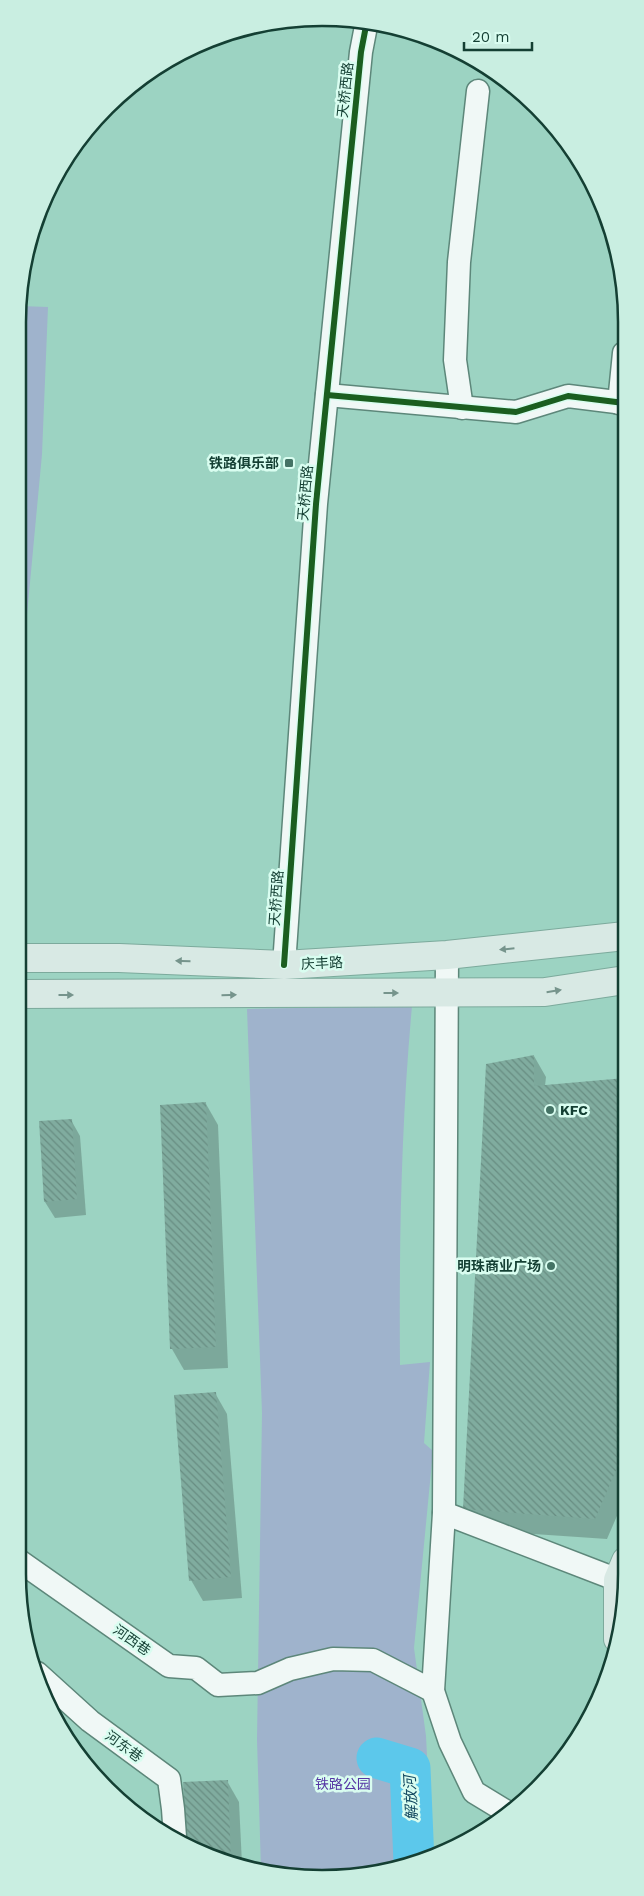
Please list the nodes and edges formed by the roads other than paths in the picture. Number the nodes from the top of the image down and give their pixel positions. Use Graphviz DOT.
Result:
graph roads {
  1 [pos="365,30"];
  2 [pos="478,91"];
  3 [pos="327,395"];
  4 [pos="618,402"];
  5 [pos="462,408"];
  6 [pos="618,937"];
  7 [pos="446,955"];
  8 [pos="26,958"];
  9 [pos="284,965"];
  10 [pos="618,981"];
  11 [pos="446,992"];
  12 [pos="26,994"];
  13 [pos="444,1513"];
  14 [pos="26,1566"];
  15 [pos="618,1570"];
  16 [pos="48,1683"];
  17 [pos="433,1691"];
  18 [pos="502,1809"];
  19 [pos="174,1830"];
  1 -- 3 [label="street, 天桥西路"];
  2 -- 5 [label="street"];
  3 -- 5 [label="street"];
  3 -- 9 [label="street, 天桥西路"];
  4 -- 5 [label="street"];
  6 -- 7 [label="main road, 庆丰路, one-way"];
  7 -- 9 [label="main road, 庆丰路"];
  7 -- 11 [label="street"];
  9 -- 8 [label="main road, 庆丰路, one-way"];
  11 -- 10 [label="main road, one-way"];
  12 -- 11 [label="main road, one-way"];
  11 -- 13 [label="street"];
  13 -- 15 [label="street"];
  13 -- 17 [label="street"];
  14 -- 17 [label="street, 河西巷"];
  16 -- 19 [label="street, 河东巷"];
  17 -- 18 [label="street"];
}
